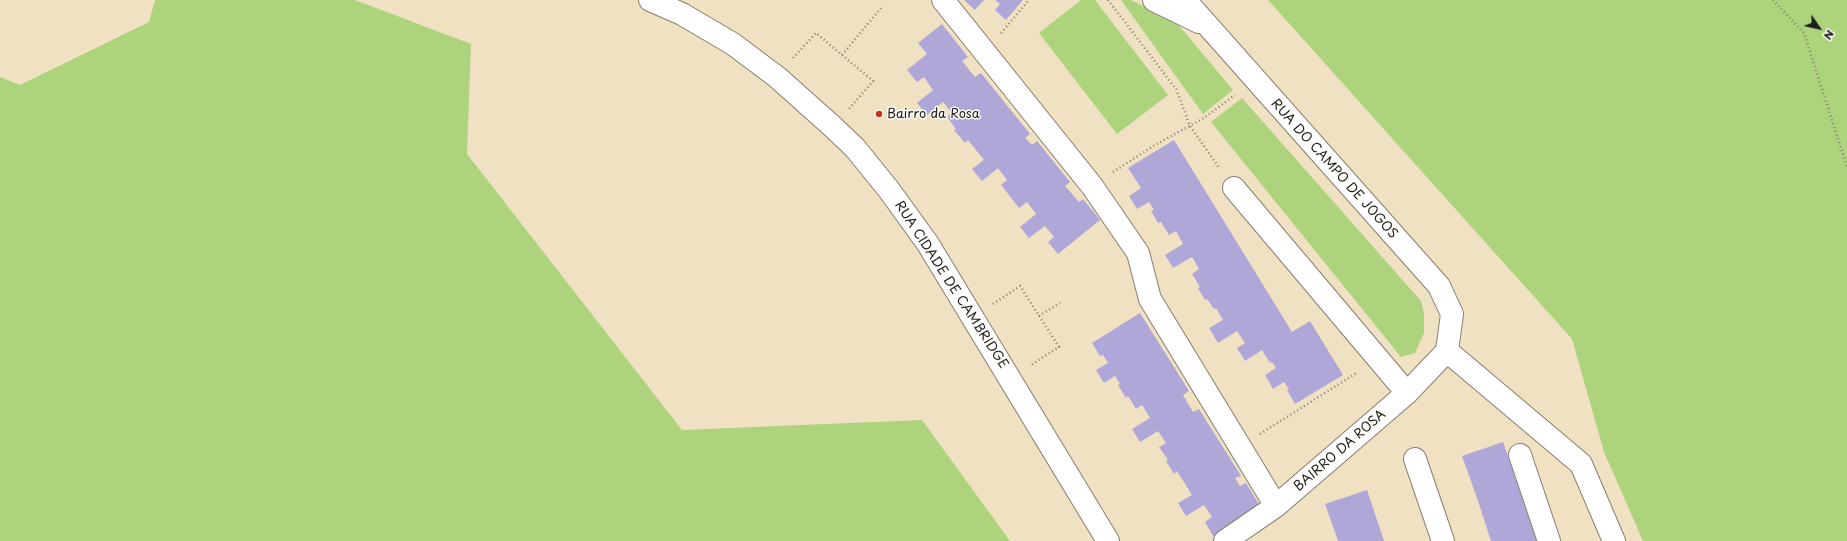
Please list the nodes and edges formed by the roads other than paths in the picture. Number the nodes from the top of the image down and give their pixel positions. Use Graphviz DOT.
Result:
graph roads {
  1 [pos="650,0"];
  2 [pos="944,0"];
  3 [pos="1154,0"];
  4 [pos="1185,0"];
  5 [pos="1206,25"];
  6 [pos="1234,188"];
  7 [pos="1447,350"];
  8 [pos="1407,394"];
  9 [pos="1520,455"];
  10 [pos="1415,459"];
  11 [pos="1276,506"];
  12 [pos="1108,541"];
  13 [pos="1225,541"];
  14 [pos="1443,541"];
  15 [pos="1550,541"];
  16 [pos="1614,541"];
  1 -- 12 [label="street, RUA CIDADE DE CAMBRIDGE"];
  2 -- 11 [label="street"];
  3 -- 5 [label="street"];
  4 -- 5 [label="street, RUA DO CAMPO DE JOGOS"];
  5 -- 7 [label="street, RUA DO CAMPO DE JOGOS"];
  6 -- 8 [label="street"];
  7 -- 8 [label="street, BAIRRO DA ROSA"];
  7 -- 16 [label="street"];
  8 -- 11 [label="street, BAIRRO DA ROSA"];
  9 -- 15 [label="street"];
  10 -- 14 [label="street"];
  11 -- 13 [label="street, BAIRRO DA ROSA"];
}
